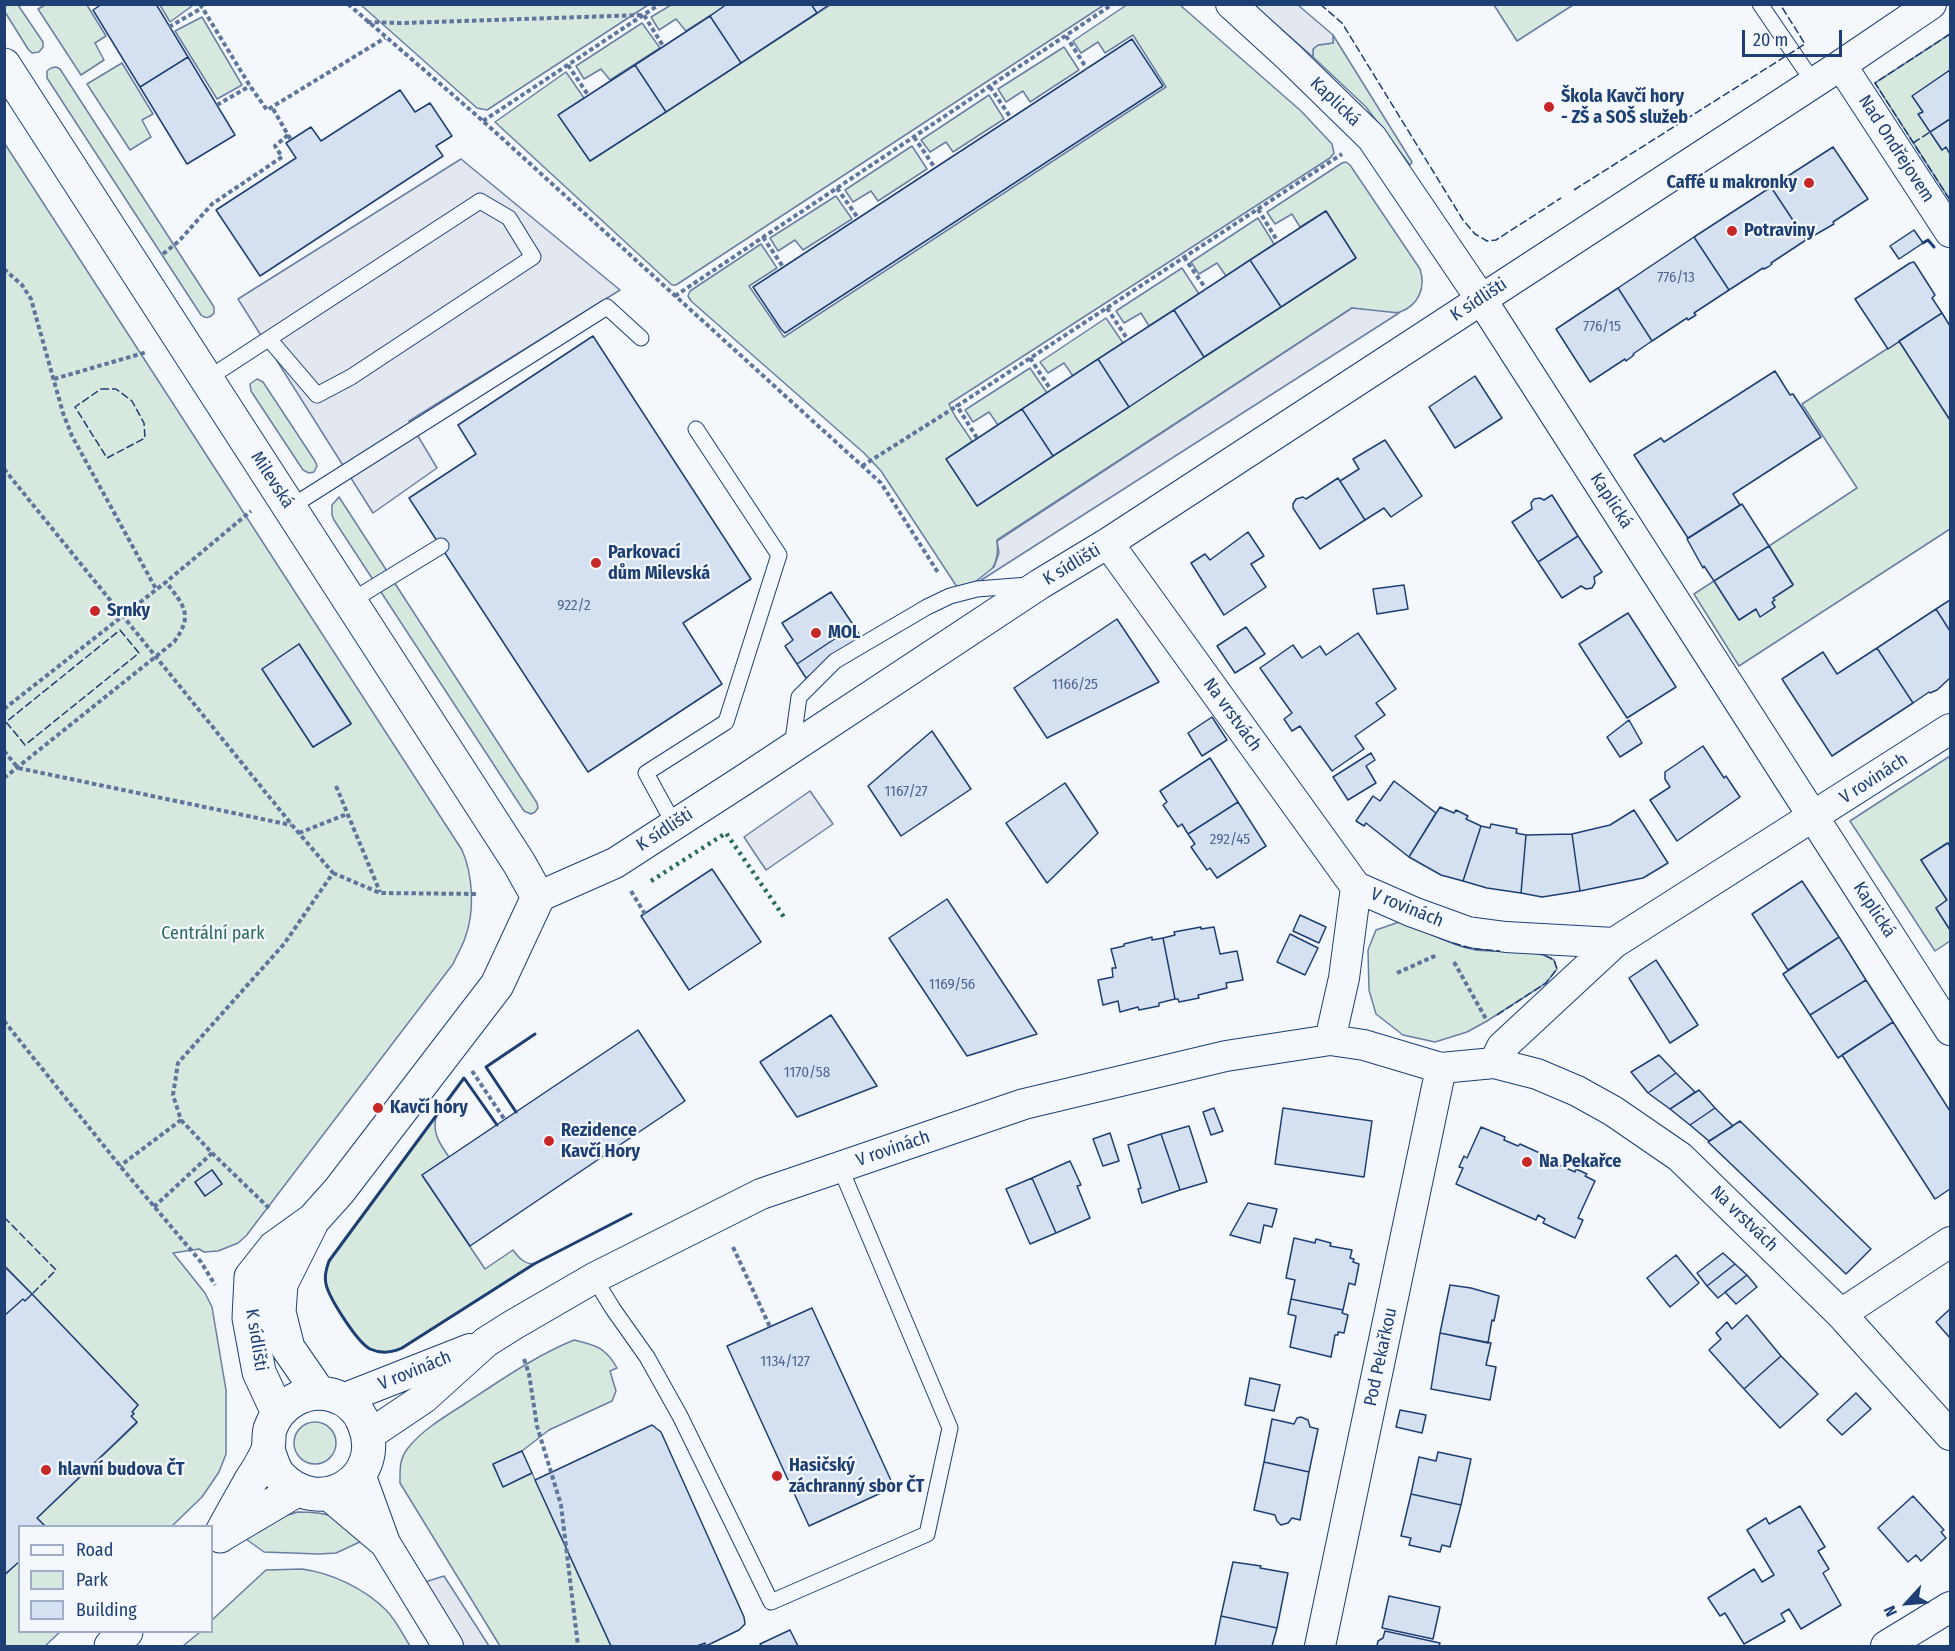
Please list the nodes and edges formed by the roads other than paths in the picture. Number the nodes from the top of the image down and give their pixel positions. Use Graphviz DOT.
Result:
graph roads {
  1 [pos="1232,4"];
  2 [pos="1760,4"];
  3 [pos="1930,4"];
  4 [pos="4,65"];
  5 [pos="1841,65"];
  6 [pos="1814,83"];
  7 [pos="1950,232"];
  8 [pos="1481,299"];
  9 [pos="641,338"];
  10 [pos="269,339"];
  11 [pos="207,379"];
  12 [pos="696,429"];
  13 [pos="289,508"];
  14 [pos="1108,543"];
  15 [pos="441,546"];
  16 [pos="1040,584"];
  17 [pos="351,601"];
  18 [pos="1950,729"];
  19 [pos="792,748"];
  20 [pos="1814,817"];
  21 [pos="674,824"];
  22 [pos="1356,887"];
  23 [pos="538,897"];
  24 [pos="1614,943"];
  25 [pos="1950,1030"];
  26 [pos="1330,1040"];
  27 [pos="1501,1052"];
  28 [pos="1441,1068"];
  29 [pos="840,1167"];
  30 [pos="313,1220"];
  31 [pos="1950,1242"];
  32 [pos="594,1278"];
  33 [pos="1841,1314"];
  34 [pos="486,1342"];
  35 [pos="331,1396"];
  36 [pos="278,1413"];
  37 [pos="1950,1434"];
  38 [pos="369,1435"];
  39 [pos="268,1450"];
  40 [pos="360,1474"];
  41 [pos="312,1492"];
  42 [pos="216,1540"];
  43 [pos="385,1544"];
  44 [pos="1950,1607"];
  45 [pos="125,1633"];
  46 [pos="1902,1643"];
  47 [pos="111,1647"];
  48 [pos="448,1647"];
  49 [pos="1320,1647"];
  1 -- 8 [label="street, Kaplická"];
  2 -- 6 [label="lane"];
  3 -- 5 [label="street, K sídlišti"];
  4 -- 11 [label="street, Milevská"];
  5 -- 6 [label="street, K sídlišti"];
  5 -- 7 [label="street, Nad Ondřejovem"];
  6 -- 8 [label="street, K sídlišti"];
  8 -- 14 [label="street, K sídlišti"];
  8 -- 20 [label="street, Kaplická"];
  9 -- 13 [label="lane"];
  10 -- 10 [label="lane"];
  10 -- 11 [label="lane"];
  11 -- 13 [label="street, Milevská"];
  12 -- 21 [label="lane"];
  13 -- 17 [label="street, Milevská"];
  14 -- 16 [label="street, K sídlišti"];
  14 -- 22 [label="street, Na vrstvách"];
  15 -- 17 [label="lane"];
  16 -- 19 [label="street, K sídlišti"];
  16 -- 19 [label="lane"];
  17 -- 23 [label="street, Milevská"];
  18 -- 20 [label="street, V rovinách"];
  19 -- 21 [label="street, K sídlišti"];
  20 -- 24 [label="street, V rovinách"];
  20 -- 25 [label="street, Kaplická"];
  21 -- 23 [label="street, K sídlišti"];
  22 -- 24 [label="street, V rovinách"];
  22 -- 26 [label="street, V rovinách"];
  23 -- 30 [label="street, K sídlišti"];
  24 -- 27 [label="street, V rovinách"];
  26 -- 28 [label="street, V rovinách"];
  26 -- 29 [label="street, V rovinách"];
  27 -- 28 [label="street, V rovinách"];
  27 -- 33 [label="street, Na vrstvách"];
  28 -- 49 [label="street, Pod Pekařkou"];
  29 -- 32 [label="street, V rovinách"];
  29 -- 32 [label="lane"];
  30 -- 35 [label="street, K sídlišti"];
  30 -- 36 [label="street, K sídlišti"];
  31 -- 33 [label="street"];
  32 -- 34 [label="street, V rovinách"];
  33 -- 37 [label="street, Na vrstvách"];
  34 -- 35 [label="street, V rovinách"];
  34 -- 38 [label="street, V rovinách"];
  35 -- 36 [label="street"];
  35 -- 38 [label="street"];
  36 -- 39 [label="street"];
  38 -- 40 [label="street"];
  39 -- 41 [label="street"];
  39 -- 42 [label="street"];
  40 -- 41 [label="street"];
  40 -- 43 [label="street"];
  41 -- 42 [label="street"];
  41 -- 43 [label="street"];
  43 -- 48 [label="street"];
  44 -- 46 [label="street"];
  45 -- 47 [label="street"];
}
